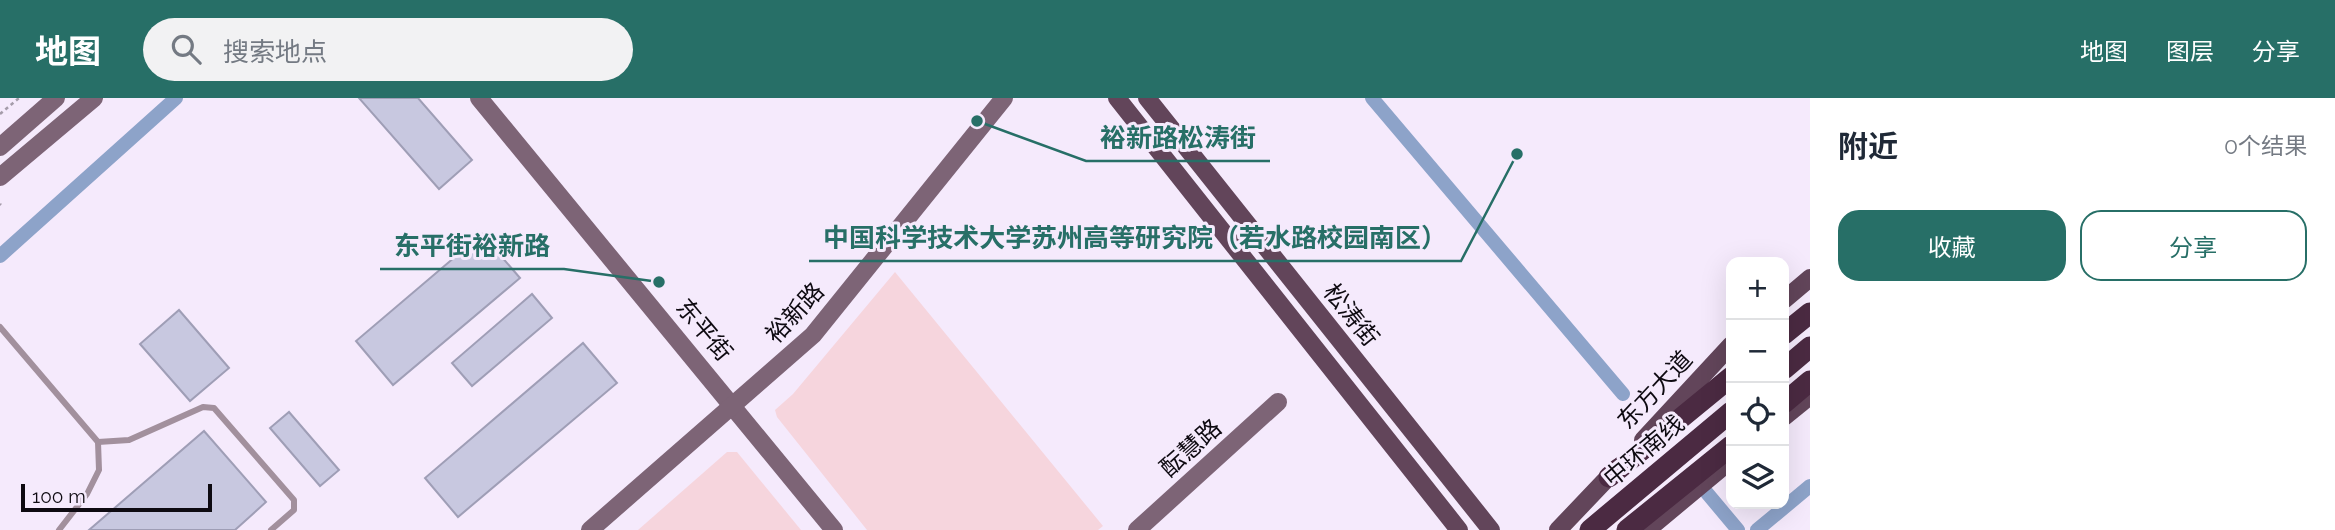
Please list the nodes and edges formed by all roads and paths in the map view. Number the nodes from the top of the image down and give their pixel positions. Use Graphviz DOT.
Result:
graph roads {
  1 [pos="19,98"];
  2 [pos="56,98"];
  3 [pos="94,98"];
  4 [pos="480,98"];
  5 [pos="1004,98"];
  6 [pos="1117,98"];
  7 [pos="1147,98"];
  8 [pos="0,114"];
  9 [pos="0,148"];
  10 [pos="0,177"];
  11 [pos="1810,278"];
  12 [pos="1789,296"];
  13 [pos="1810,313"];
  14 [pos="0,327"];
  15 [pos="1789,330"];
  16 [pos="1810,347"];
  17 [pos="1726,350"];
  18 [pos="1789,365"];
  19 [pos="1726,381"];
  20 [pos="1810,382"];
  21 [pos="1810,389"];
  22 [pos="1810,396"];
  23 [pos="1789,401"];
  24 [pos="1279,402"];
  25 [pos="1789,402"];
  26 [pos="733,403"];
  27 [pos="1789,413"];
  28 [pos="1726,416"];
  29 [pos="98,442"];
  30 [pos="1726,450"];
  31 [pos="1726,464"];
  32 [pos="1609,477"];
  33 [pos="59,530"];
  34 [pos="271,530"];
  35 [pos="590,530"];
  36 [pos="834,530"];
  37 [pos="1137,530"];
  38 [pos="1459,530"];
  39 [pos="1491,530"];
  40 [pos="1558,530"];
  41 [pos="1590,530"];
  42 [pos="1627,530"];
  43 [pos="1647,530"];
  1 -- 8 [label="path"];
  2 -- 9 [label="street"];
  3 -- 10 [label="street"];
  4 -- 26 [label="street, 东平街"];
  5 -- 26 [label="street, 裕新路"];
  6 -- 38 [label="main road, 松涛街"];
  7 -- 39 [label="main road, 松涛街"];
  11 -- 12 [label="main road"];
  13 -- 15 [label="highway"];
  14 -- 29 [label="lane"];
  16 -- 18 [label="highway"];
  17 -- 32 [label="main road, 东方大道"];
  19 -- 32 [label="highway"];
  20 -- 23 [label="highway"];
  21 -- 25 [label="highway"];
  22 -- 27 [label="main road"];
  24 -- 37 [label="street, 酝慧路"];
  26 -- 35 [label="street, 裕新路"];
  26 -- 36 [label="street, 东平街"];
  28 -- 41 [label="highway, 中环南线, bridge"];
  29 -- 33 [label="lane"];
  29 -- 34 [label="lane"];
  30 -- 42 [label="highway, 中环南线"];
  31 -- 43 [label="main road"];
  32 -- 40 [label="main road, 东方大道"];
}
